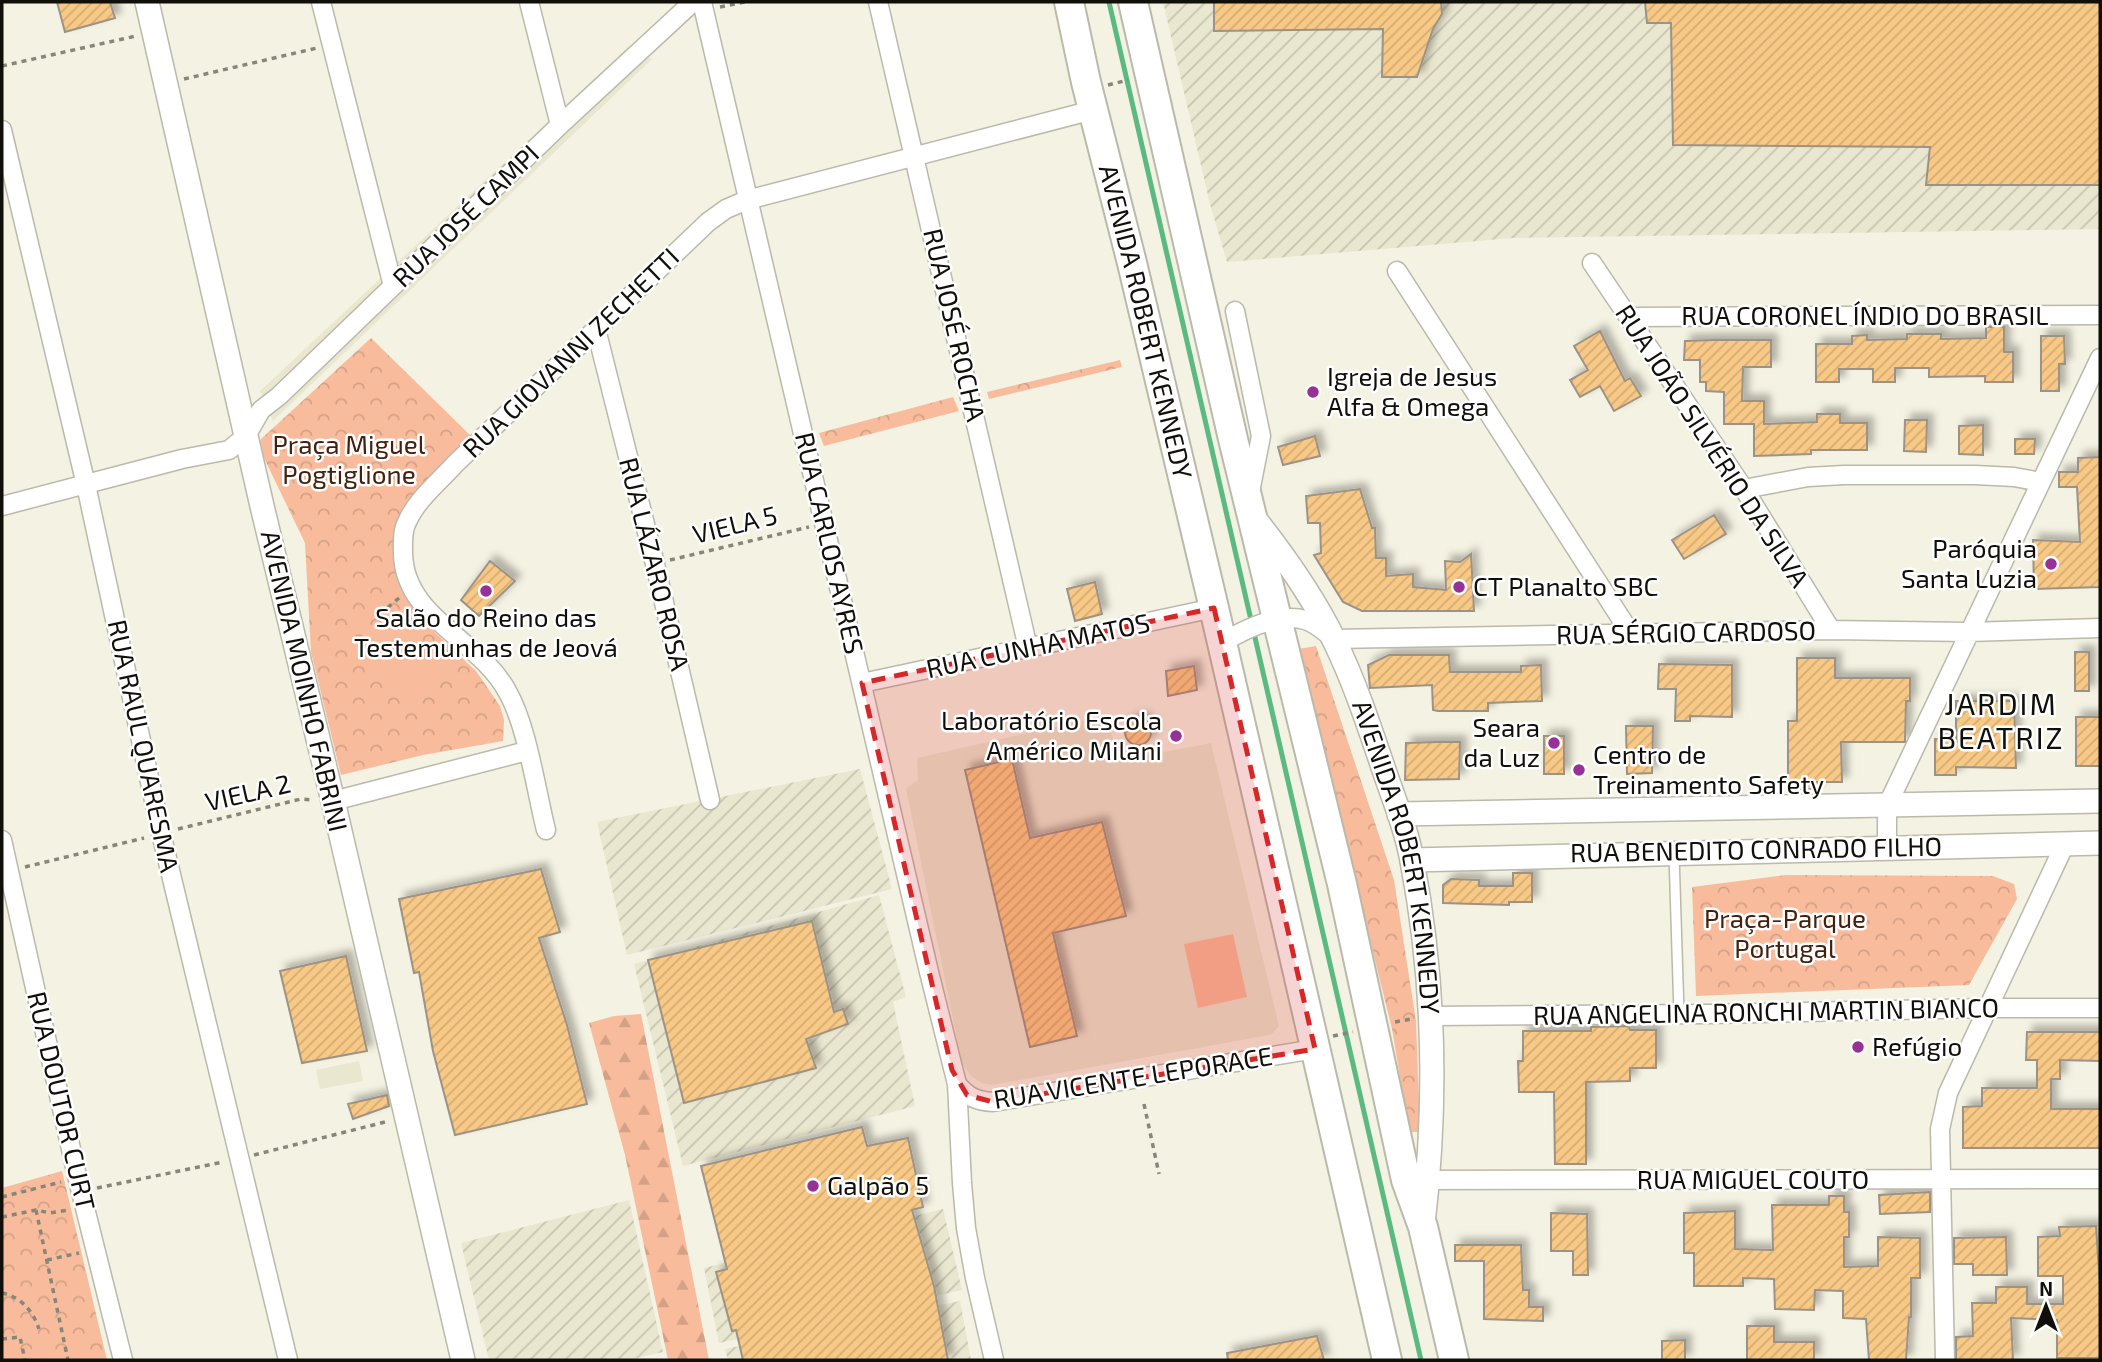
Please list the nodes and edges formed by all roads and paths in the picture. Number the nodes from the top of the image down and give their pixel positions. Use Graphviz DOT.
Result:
graph roads {
  1 [pos="147,2"];
  2 [pos="321,2"];
  3 [pos="529,2"];
  4 [pos="745,2"];
  5 [pos="878,2"];
  6 [pos="1069,2"];
  7 [pos="1133,2"];
  8 [pos="700,6"];
  9 [pos="154,32"];
  10 [pos="331,44"];
  11 [pos="2,66"];
  12 [pos="1134,79"];
  13 [pos="165,83"];
  14 [pos="1106,85"];
  15 [pos="1093,110"];
  16 [pos="561,125"];
  17 [pos="2,130"];
  18 [pos="916,158"];
  19 [pos="747,200"];
  20 [pos="1591,262"];
  21 [pos="1397,271"];
  22 [pos="393,286"];
  23 [pos="1235,311"];
  24 [pos="2100,316"];
  25 [pos="1629,317"];
  26 [pos="596,329"];
  27 [pos="2100,358"];
  28 [pos="246,436"];
  29 [pos="2041,482"];
  30 [pos="86,485"];
  31 [pos="1744,489"];
  32 [pos="2,506"];
  33 [pos="1251,508"];
  34 [pos="824,523"];
  35 [pos="656,564"];
  36 [pos="406,592"];
  37 [pos="1214,608"];
  38 [pos="380,614"];
  39 [pos="1271,622"];
  40 [pos="2100,628"];
  41 [pos="1831,631"];
  42 [pos="1968,632"];
  43 [pos="1631,634"];
  44 [pos="1334,639"];
  45 [pos="1226,641"];
  46 [pos="1028,648"];
  47 [pos="862,683"];
  48 [pos="527,751"];
  49 [pos="710,800"];
  50 [pos="333,801"];
  51 [pos="2100,802"];
  52 [pos="1887,806"];
  53 [pos="1399,814"];
  54 [pos="546,830"];
  55 [pos="161,833"];
  56 [pos="2,840"];
  57 [pos="2100,843"];
  58 [pos="2064,844"];
  59 [pos="1887,848"];
  60 [pos="1674,852"];
  61 [pos="1412,860"];
  62 [pos="9,871"];
  63 [pos="1986,1008"];
  64 [pos="2100,1008"];
  65 [pos="1678,1014"];
  66 [pos="1431,1016"];
  67 [pos="1367,1028"];
  68 [pos="1321,1043"];
  69 [pos="957,1084"];
  70 [pos="1143,1104"];
  71 [pos="1158,1174"];
  72 [pos="1941,1179"];
  73 [pos="2100,1179"];
  74 [pos="69,1180"];
  75 [pos="1417,1180"];
  76 [pos="2,1197"];
  77 [pos="74,1209"];
  78 [pos="36,1210"];
  79 [pos="2,1217"];
  80 [pos="85,1252"];
  81 [pos="47,1260"];
  82 [pos="2,1293"];
  83 [pos="39,1329"];
  84 [pos="2,1339"];
  85 [pos="25,1360"];
  86 [pos="68,1360"];
  87 [pos="123,1360"];
  88 [pos="288,1360"];
  89 [pos="463,1360"];
  90 [pos="994,1360"];
  91 [pos="1387,1360"];
  92 [pos="1454,1360"];
  93 [pos="1945,1360"];
  1 -- 9 [label="street, AVENIDA MOINHO FABRINI"];
  2 -- 10 [label="street"];
  3 -- 16 [label="street"];
  4 -- 8 [label="path"];
  5 -- 18 [label="street, RUA JOSÉ ROCHA"];
  6 -- 15 [label="main road, AVENIDA ROBERT KENNEDY"];
  7 -- 33 [label="main road, AVENIDA ROBERT KENNEDY"];
  8 -- 16 [label="street, RUA JOSÉ CAMPI"];
  8 -- 19 [label="street, RUA CARLOS AYRES"];
  9 -- 11 [label="path"];
  9 -- 13 [label="street, AVENIDA MOINHO FABRINI"];
  10 -- 13 [label="path"];
  10 -- 22 [label="street"];
  12 -- 14 [label="path"];
  13 -- 28 [label="street, AVENIDA MOINHO FABRINI"];
  15 -- 18 [label="street, RUA GIOVANNI ZECHETTI"];
  15 -- 37 [label="main road, AVENIDA ROBERT KENNEDY"];
  16 -- 22 [label="street, RUA JOSÉ CAMPI"];
  17 -- 30 [label="street, RUA RAUL QUARESMA"];
  18 -- 19 [label="street, RUA GIOVANNI ZECHETTI"];
  18 -- 46 [label="street, RUA JOSÉ ROCHA"];
  19 -- 26 [label="street, RUA GIOVANNI ZECHETTI"];
  19 -- 34 [label="street, RUA CARLOS AYRES"];
  20 -- 25 [label="street, RUA JOÃO SILVÉRIO DA SILVA"];
  21 -- 43 [label="street"];
  22 -- 28 [label="street, RUA JOSÉ CAMPI"];
  23 -- 33 [label="street, AVENIDA ROBERT KENNEDY"];
  24 -- 25 [label="street, RUA CORONEL ÍNDIO DO BRASIL"];
  25 -- 31 [label="street, RUA JOÃO SILVÉRIO DA SILVA"];
  26 -- 35 [label="street, RUA LÁZARO ROSA"];
  26 -- 48 [label="street, RUA GIOVANNI ZECHETTI"];
  27 -- 29 [label="street"];
  28 -- 30 [label="street"];
  28 -- 50 [label="street, AVENIDA MOINHO FABRINI"];
  29 -- 31 [label="street"];
  29 -- 42 [label="street"];
  30 -- 32 [label="street"];
  30 -- 55 [label="street, RUA RAUL QUARESMA"];
  31 -- 41 [label="street, RUA JOÃO SILVÉRIO DA SILVA"];
  33 -- 39 [label="main road, AVENIDA ROBERT KENNEDY"];
  33 -- 44 [label="street, AVENIDA ROBERT KENNEDY"];
  34 -- 35 [label="path, VIELA 5"];
  34 -- 47 [label="street, RUA CARLOS AYRES"];
  35 -- 49 [label="street, RUA LÁZARO ROSA"];
  36 -- 38 [label="path"];
  37 -- 45 [label="main road, AVENIDA ROBERT KENNEDY"];
  37 -- 46 [label="street, RUA CUNHA MATOS"];
  39 -- 44 [label="street"];
  39 -- 45 [label="street"];
  39 -- 67 [label="main road, AVENIDA ROBERT KENNEDY"];
  40 -- 42 [label="street, RUA SÉRGIO CARDOSO"];
  41 -- 42 [label="street, RUA SÉRGIO CARDOSO"];
  41 -- 43 [label="street, RUA SÉRGIO CARDOSO"];
  42 -- 52 [label="street"];
  43 -- 44 [label="street, RUA SÉRGIO CARDOSO"];
  44 -- 53 [label="street, AVENIDA ROBERT KENNEDY"];
  45 -- 68 [label="main road, AVENIDA ROBERT KENNEDY"];
  46 -- 47 [label="street, RUA CUNHA MATOS"];
  47 -- 69 [label="street, RUA CARLOS AYRES"];
  48 -- 50 [label="street"];
  48 -- 54 [label="street, RUA GIOVANNI ZECHETTI"];
  50 -- 55 [label="path, VIELA 2"];
  50 -- 89 [label="street, AVENIDA MOINHO FABRINI"];
  51 -- 52 [label="street, RUA BENEDITO CONRADO FILHO"];
  52 -- 53 [label="street, RUA BENEDITO CONRADO FILHO"];
  52 -- 59 [label="street"];
  53 -- 61 [label="street, AVENIDA ROBERT KENNEDY"];
  55 -- 62 [label="path, VIELA 2"];
  55 -- 88 [label="street, RUA RAUL QUARESMA"];
  56 -- 62 [label="street, RUA DOUTOR CURT"];
  57 -- 58 [label="street, RUA BENEDITO CONRADO FILHO"];
  58 -- 59 [label="street, RUA BENEDITO CONRADO FILHO"];
  58 -- 63 [label="street"];
  59 -- 60 [label="street, RUA BENEDITO CONRADO FILHO"];
  60 -- 61 [label="street, RUA BENEDITO CONRADO FILHO"];
  60 -- 65 [label="lane"];
  61 -- 66 [label="street, AVENIDA ROBERT KENNEDY"];
  62 -- 87 [label="street, RUA DOUTOR CURT"];
  63 -- 64 [label="street, RUA ANGELINA RONCHI MARTIN BIANCO"];
  63 -- 65 [label="street, RUA ANGELINA RONCHI MARTIN BIANCO"];
  63 -- 72 [label="street"];
  65 -- 66 [label="street, RUA ANGELINA RONCHI MARTIN BIANCO"];
  66 -- 67 [label="path"];
  66 -- 75 [label="street, AVENIDA ROBERT KENNEDY"];
  67 -- 68 [label="path"];
  67 -- 75 [label="main road, AVENIDA ROBERT KENNEDY"];
  68 -- 69 [label="street, RUA VICENTE LEPORACE"];
  68 -- 91 [label="main road, AVENIDA ROBERT KENNEDY"];
  69 -- 90 [label="street, RUA CARLOS AYRES"];
  70 -- 71 [label="path"];
  72 -- 73 [label="street, RUA MIGUEL COUTO"];
  72 -- 75 [label="street, RUA MIGUEL COUTO"];
  72 -- 93 [label="street"];
  74 -- 76 [label="path"];
  75 -- 92 [label="main road, AVENIDA ROBERT KENNEDY"];
  77 -- 78 [label="path"];
  78 -- 79 [label="path"];
  78 -- 81 [label="path"];
  80 -- 81 [label="path"];
  81 -- 86 [label="path"];
  82 -- 83 [label="path"];
  84 -- 85 [label="path"];
}
